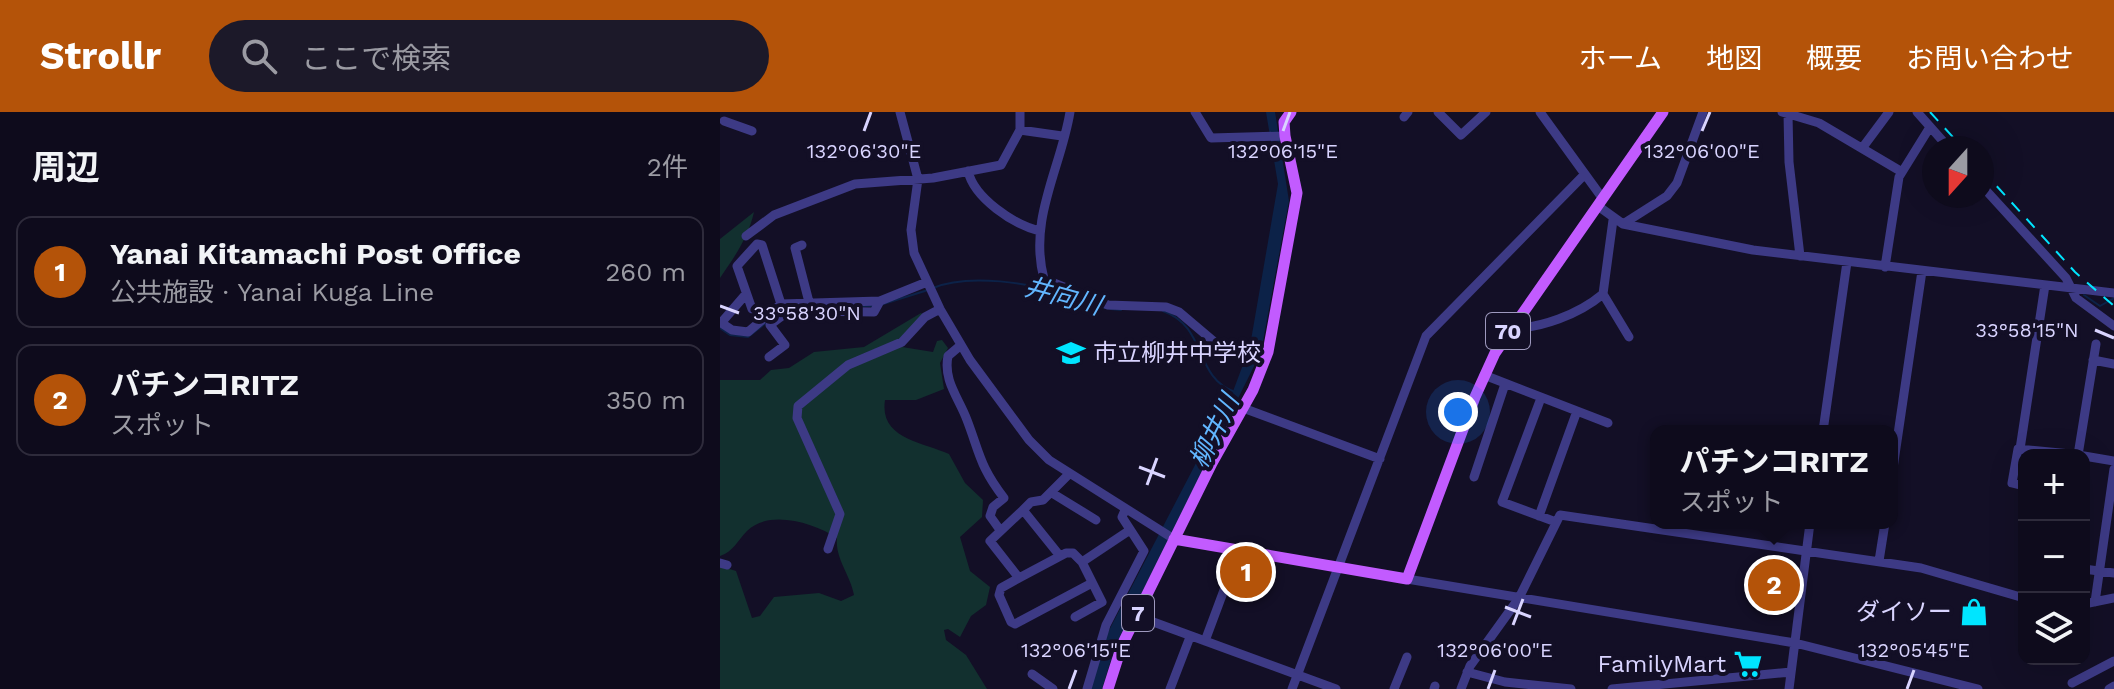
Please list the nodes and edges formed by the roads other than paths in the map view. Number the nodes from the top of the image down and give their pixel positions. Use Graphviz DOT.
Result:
graph roads {
  1 [pos="735,112"];
  2 [pos="900,112"];
  3 [pos="1020,112"];
  4 [pos="1070,112"];
  5 [pos="1195,112"];
  6 [pos="1438,112"];
  7 [pos="1486,112"];
  8 [pos="1540,112"];
  9 [pos="1663,112"];
  10 [pos="1703,112"];
  11 [pos="1889,112"];
  12 [pos="1917,112"];
  13 [pos="1785,113"];
  14 [pos="1285,115"];
  15 [pos="724,121"];
  16 [pos="735,125"];
  17 [pos="1930,127"];
  18 [pos="1020,130"];
  19 [pos="752,131"];
  20 [pos="1062,136"];
  21 [pos="1283,136"];
  22 [pos="1938,136"];
  23 [pos="1863,147"];
  24 [pos="968,171"];
  25 [pos="1902,172"];
  26 [pos="1585,174"];
  27 [pos="918,179"];
  28 [pos="1994,199"];
  29 [pos="1600,202"];
  30 [pos="1618,222"];
  31 [pos="1040,231"];
  32 [pos="746,236"];
  33 [pos="802,245"];
  34 [pos="1800,256"];
  35 [pos="1847,262"];
  36 [pos="1885,267"];
  37 [pos="1922,271"];
  38 [pos="927,282"];
  39 [pos="2045,285"];
  40 [pos="2069,288"];
  41 [pos="2114,293"];
  42 [pos="746,294"];
  43 [pos="1603,294"];
  44 [pos="809,302"];
  45 [pos="879,304"];
  46 [pos="752,309"];
  47 [pos="940,309"];
  48 [pos="780,310"];
  49 [pos="720,322"];
  50 [pos="2114,326"];
  51 [pos="1509,329"];
  52 [pos="1629,337"];
  53 [pos="2096,344"];
  54 [pos="961,345"];
  55 [pos="769,357"];
  56 [pos="1265,358"];
  57 [pos="2093,360"];
  58 [pos="2114,364"];
  59 [pos="1484,375"];
  60 [pos="1505,384"];
  61 [pos="1541,398"];
  62 [pos="1243,408"];
  63 [pos="1577,411"];
  64 [pos="1608,423"];
  65 [pos="1824,425"];
  66 [pos="1898,434"];
  67 [pos="2020,449"];
  68 [pos="2081,449"];
  69 [pos="2090,457"];
  70 [pos="2018,458"];
  71 [pos="1380,459"];
  72 [pos="2114,461"];
  73 [pos="2114,469"];
  74 [pos="1069,474"];
  75 [pos="1474,477"];
  76 [pos="2018,484"];
  77 [pos="1052,493"];
  78 [pos="2112,498"];
  79 [pos="1023,510"];
  80 [pos="1125,510"];
  81 [pos="1539,516"];
  82 [pos="1096,520"];
  83 [pos="1556,522"];
  84 [pos="1650,528"];
  85 [pos="1658,529"];
  86 [pos="1809,529"];
  87 [pos="1884,529"];
  88 [pos="1000,530"];
  89 [pos="1130,530"];
  90 [pos="1172,538"];
  91 [pos="828,549"];
  92 [pos="1806,550"];
  93 [pos="1060,556"];
  94 [pos="1879,561"];
  95 [pos="1082,562"];
  96 [pos="1338,568"];
  97 [pos="2090,570"];
  98 [pos="2100,571"];
  99 [pos="2114,573"];
  100 [pos="1019,578"];
  101 [pos="1407,579"];
  102 [pos="1092,583"];
  103 [pos="1224,590"];
  104 [pos="2018,596"];
  105 [pos="1519,598"];
  106 [pos="2114,598"];
  107 [pos="2090,600"];
  108 [pos="2090,603"];
  109 [pos="1137,616"];
  110 [pos="1075,617"];
  111 [pos="1190,637"];
  112 [pos="1205,641"];
  113 [pos="1795,643"];
  114 [pos="1407,657"];
  115 [pos="2114,661"];
  116 [pos="1467,672"];
  117 [pos="1791,672"];
  118 [pos="1032,674"];
  119 [pos="1298,675"];
  120 [pos="2072,683"];
  121 [pos="1628,687"];
  122 [pos="1053,689"];
  123 [pos="1087,689"];
  124 [pos="1108,689"];
  125 [pos="1170,689"];
  126 [pos="1292,689"];
  127 [pos="1336,689"];
  128 [pos="1394,689"];
  129 [pos="1461,689"];
  130 [pos="1571,689"];
  131 [pos="1612,689"];
  132 [pos="1789,689"];
  133 [pos="1978,689"];
  1 -- 16 [label="street"];
  2 -- 27 [label="street"];
  3 -- 18 [label="street"];
  4 -- 20 [label="street"];
  5 -- 21 [label="street"];
  6 -- 7 [label="street"];
  8 -- 26 [label="street"];
  9 -- 29 [label="main road, 70"];
  10 -- 30 [label="street"];
  11 -- 23 [label="street"];
  12 -- 17 [label="street"];
  13 -- 23 [label="street"];
  13 -- 34 [label="street"];
  14 -- 21 [label="main road, 7"];
  15 -- 16 [label="street"];
  16 -- 19 [label="street"];
  17 -- 22 [label="street"];
  17 -- 25 [label="street"];
  18 -- 20 [label="street"];
  18 -- 24 [label="street"];
  20 -- 31 [label="street"];
  21 -- 56 [label="main road, 7"];
  23 -- 25 [label="street"];
  24 -- 27 [label="street"];
  24 -- 31 [label="street"];
  25 -- 36 [label="street"];
  26 -- 29 [label="street"];
  26 -- 71 [label="street"];
  27 -- 32 [label="street"];
  27 -- 38 [label="street"];
  28 -- 40 [label="street"];
  29 -- 30 [label="street"];
  29 -- 51 [label="main road, 70"];
  30 -- 34 [label="street"];
  30 -- 43 [label="street"];
  31 -- 56 [label="street"];
  33 -- 44 [label="street"];
  34 -- 35 [label="street"];
  35 -- 36 [label="street"];
  35 -- 65 [label="street"];
  36 -- 37 [label="street"];
  37 -- 39 [label="street"];
  37 -- 66 [label="street"];
  38 -- 45 [label="street"];
  38 -- 47 [label="street"];
  39 -- 40 [label="street"];
  39 -- 67 [label="street"];
  40 -- 41 [label="street"];
  40 -- 50 [label="street"];
  42 -- 46 [label="street"];
  42 -- 48 [label="street"];
  42 -- 49 [label="street"];
  43 -- 51 [label="street"];
  43 -- 52 [label="street"];
  44 -- 45 [label="street"];
  44 -- 48 [label="street"];
  45 -- 48 [label="street"];
  47 -- 54 [label="street"];
  47 -- 91 [label="street"];
  48 -- 49 [label="street"];
  48 -- 55 [label="street"];
  51 -- 59 [label="main road, 70"];
  53 -- 57 [label="street"];
  54 -- 74 [label="street"];
  54 -- 88 [label="street"];
  56 -- 62 [label="main road, 7"];
  57 -- 58 [label="street"];
  57 -- 68 [label="street"];
  59 -- 60 [label="street"];
  59 -- 101 [label="main road, 70"];
  60 -- 61 [label="street"];
  60 -- 75 [label="street"];
  61 -- 63 [label="street"];
  61 -- 81 [label="street"];
  62 -- 71 [label="street"];
  62 -- 90 [label="main road, 7"];
  63 -- 64 [label="street"];
  63 -- 81 [label="street"];
  69 -- 72 [label="street"];
  70 -- 76 [label="street"];
  71 -- 96 [label="street"];
  73 -- 78 [label="street"];
  74 -- 77 [label="street"];
  74 -- 80 [label="street"];
  77 -- 79 [label="street"];
  77 -- 82 [label="street"];
  78 -- 98 [label="street"];
  79 -- 88 [label="street"];
  79 -- 93 [label="street"];
  80 -- 89 [label="street"];
  80 -- 90 [label="street"];
  81 -- 83 [label="street"];
  83 -- 84 [label="street"];
  83 -- 105 [label="street"];
  85 -- 92 [label="street"];
  86 -- 92 [label="street"];
  87 -- 94 [label="street"];
  88 -- 100 [label="street"];
  89 -- 95 [label="street"];
  89 -- 123 [label="street"];
  90 -- 96 [label="main road"];
  90 -- 109 [label="main road, 7"];
  92 -- 94 [label="street"];
  92 -- 113 [label="street"];
  93 -- 95 [label="street"];
  93 -- 100 [label="street"];
  94 -- 104 [label="street"];
  95 -- 102 [label="street"];
  96 -- 101 [label="main road"];
  96 -- 119 [label="street"];
  97 -- 98 [label="street"];
  98 -- 99 [label="street"];
  98 -- 107 [label="street"];
  100 -- 102 [label="street"];
  101 -- 105 [label="street"];
  102 -- 110 [label="street"];
  103 -- 112 [label="street"];
  105 -- 113 [label="street"];
  105 -- 116 [label="street"];
  106 -- 108 [label="street"];
  109 -- 111 [label="street"];
  109 -- 124 [label="main road, 7"];
  111 -- 112 [label="street"];
  111 -- 125 [label="street"];
  112 -- 119 [label="street"];
  113 -- 117 [label="street"];
  113 -- 133 [label="street"];
  114 -- 128 [label="street"];
  115 -- 120 [label="street"];
  116 -- 129 [label="street"];
  116 -- 130 [label="street"];
  117 -- 121 [label="street"];
  117 -- 132 [label="street"];
  118 -- 122 [label="street"];
  119 -- 126 [label="street"];
  119 -- 127 [label="street"];
  121 -- 131 [label="street"];
}
